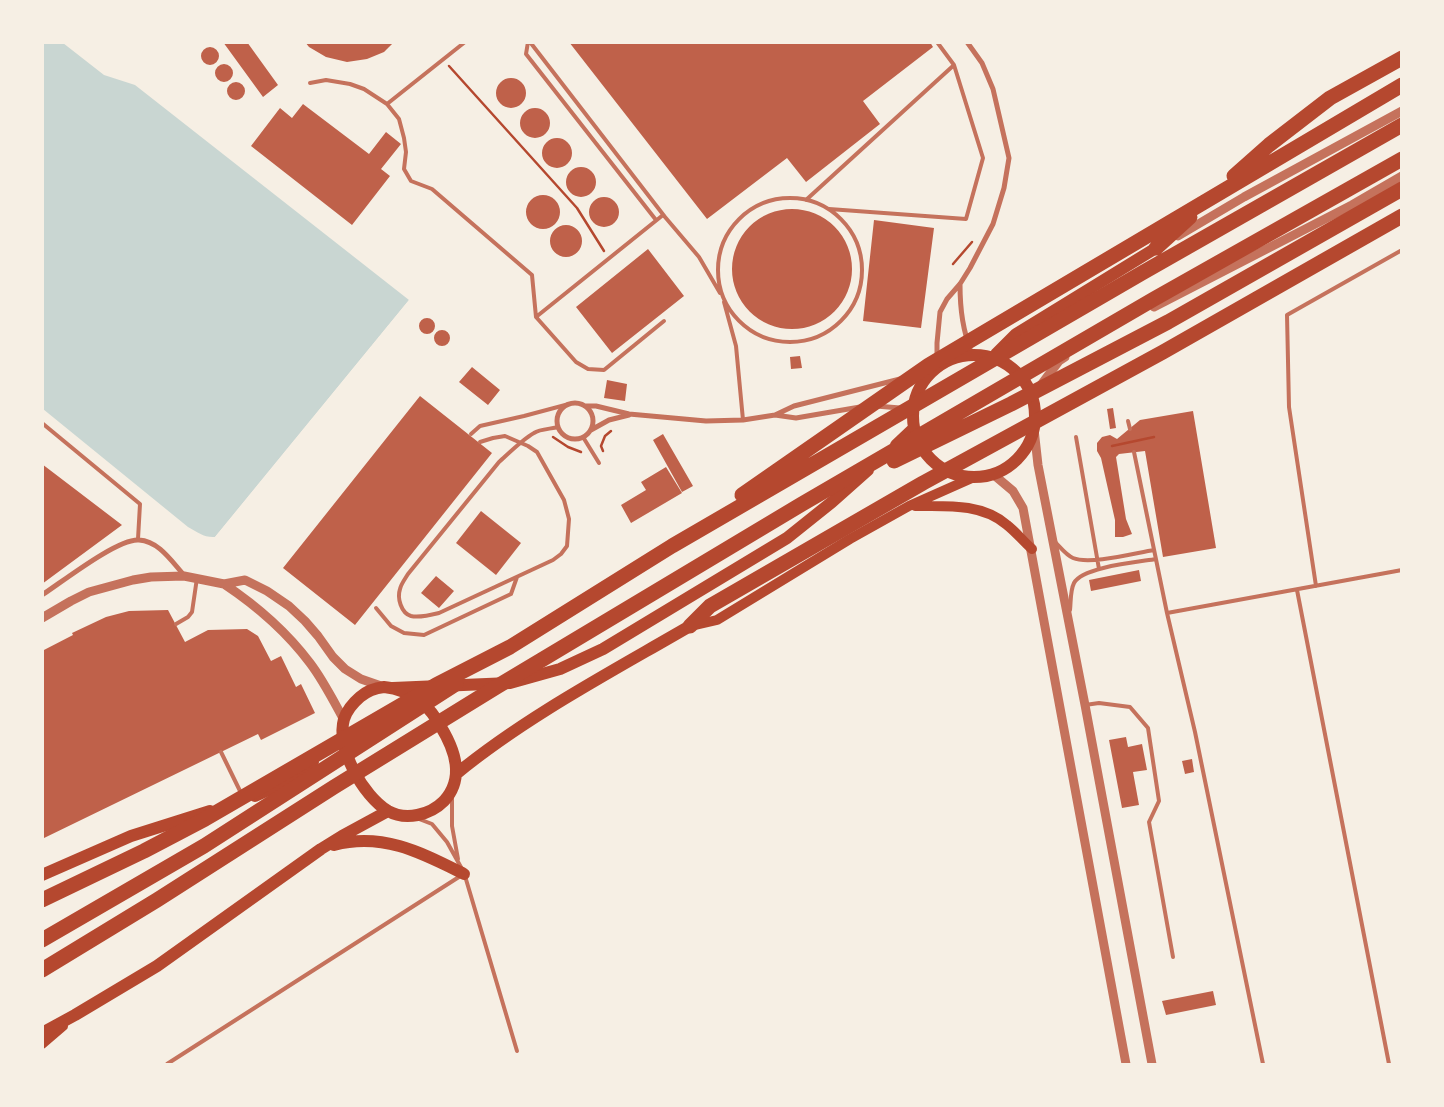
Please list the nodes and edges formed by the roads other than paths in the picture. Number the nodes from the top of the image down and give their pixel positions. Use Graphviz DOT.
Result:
graph roads {
  1 [pos="465,42"];
  2 [pos="529,42"];
  3 [pos="937,42"];
  4 [pos="966,42"];
  5 [pos="1402,58"];
  6 [pos="954,65"];
  7 [pos="310,83"];
  8 [pos="1402,85"];
  9 [pos="387,104"];
  10 [pos="1402,111"];
  11 [pos="1402,125"];
  12 [pos="1402,159"];
  13 [pos="1402,176"];
  14 [pos="1402,189"];
  15 [pos="806,200"];
  16 [pos="829,209"];
  17 [pos="663,215"];
  18 [pos="1402,216"];
  19 [pos="656,220"];
  20 [pos="1156,248"];
  21 [pos="1402,250"];
  22 [pos="960,284"];
  23 [pos="723,298"];
  24 [pos="536,317"];
  25 [pos="664,321"];
  26 [pos="972,355"];
  27 [pos="992,358"];
  28 [pos="935,370"];
  29 [pos="1033,397"];
  30 [pos="569,404"];
  31 [pos="585,406"];
  32 [pos="913,409"];
  33 [pos="629,414"];
  34 [pos="775,415"];
  35 [pos="743,420"];
  36 [pos="1128,421"];
  37 [pos="42,423"];
  38 [pos="558,427"];
  39 [pos="914,428"];
  40 [pos="1034,429"];
  41 [pos="1130,429"];
  42 [pos="591,430"];
  43 [pos="471,434"];
  44 [pos="584,437"];
  45 [pos="1076,437"];
  46 [pos="480,442"];
  47 [pos="522,442"];
  48 [pos="1134,452"];
  49 [pos="599,463"];
  50 [pos="994,475"];
  51 [pos="972,478"];
  52 [pos="802,504"];
  53 [pos="910,506"];
  54 [pos="138,539"];
  55 [pos="1053,539"];
  56 [pos="672,546"];
  57 [pos="1032,549"];
  58 [pos="1154,550"];
  59 [pos="1098,559"];
  60 [pos="1156,559"];
  61 [pos="1099,569"];
  62 [pos="1402,570"];
  63 [pos="184,576"];
  64 [pos="517,577"];
  65 [pos="197,578"];
  66 [pos="224,584"];
  67 [pos="1316,586"];
  68 [pos="1296,590"];
  69 [pos="42,596"];
  70 [pos="376,608"];
  71 [pos="1167,613"];
  72 [pos="42,618"];
  73 [pos="1068,620"];
  74 [pos="176,624"];
  75 [pos="690,626"];
  76 [pos="510,647"];
  77 [pos="388,687"];
  78 [pos="1085,705"];
  79 [pos="344,725"];
  80 [pos="221,752"];
  81 [pos="454,780"];
  82 [pos="245,800"];
  83 [pos="388,811"];
  84 [pos="414,816"];
  85 [pos="322,849"];
  86 [pos="458,861"];
  87 [pos="464,874"];
  88 [pos="42,875"];
  89 [pos="42,900"];
  90 [pos="42,940"];
  91 [pos="1173,957"];
  92 [pos="42,970"];
  93 [pos="75,1015"];
  94 [pos="42,1033"];
  95 [pos="42,1044"];
  96 [pos="517,1051"];
  97 [pos="167,1064"];
  98 [pos="1126,1064"];
  99 [pos="1152,1064"];
  100 [pos="1263,1064"];
  101 [pos="1389,1064"];
  1 -- 9 [label="lane"];
  2 -- 17 [label="lane"];
  2 -- 19 [label="lane"];
  3 -- 6 [label="lane"];
  4 -- 22 [label="street"];
  5 -- 20 [label="highway"];
  6 -- 15 [label="lane"];
  6 -- 16 [label="lane"];
  7 -- 9 [label="lane"];
  8 -- 56 [label="highway"];
  9 -- 24 [label="lane"];
  10 -- 20 [label="street"];
  11 -- 56 [label="highway"];
  12 -- 52 [label="highway"];
  13 -- 29 [label="street"];
  14 -- 52 [label="highway"];
  15 -- 16 [label="lane"];
  15 -- 23 [label="lane"];
  16 -- 23 [label="lane"];
  17 -- 19 [label="lane"];
  17 -- 23 [label="lane"];
  18 -- 75 [label="highway"];
  19 -- 24 [label="lane"];
  20 -- 27 [label="main road"];
  21 -- 67 [label="lane"];
  22 -- 26 [label="street"];
  22 -- 28 [label="street"];
  23 -- 35 [label="lane"];
  24 -- 25 [label="lane"];
  26 -- 27 [label="main road"];
  26 -- 28 [label="main road"];
  27 -- 29 [label="main road"];
  28 -- 32 [label="main road"];
  28 -- 34 [label="street"];
  29 -- 40 [label="main road"];
  30 -- 31 [label="street"];
  30 -- 38 [label="street"];
  30 -- 43 [label="lane"];
  31 -- 33 [label="street"];
  31 -- 42 [label="street"];
  32 -- 34 [label="street"];
  32 -- 39 [label="main road"];
  33 -- 35 [label="street"];
  33 -- 42 [label="street"];
  34 -- 35 [label="street"];
  36 -- 41 [label="lane"];
  37 -- 54 [label="lane"];
  38 -- 44 [label="street"];
  38 -- 47 [label="lane"];
  39 -- 51 [label="main road"];
  39 -- 77 [label="main road"];
  40 -- 50 [label="main road"];
  40 -- 55 [label="street"];
  42 -- 44 [label="street"];
  44 -- 49 [label="lane"];
  45 -- 59 [label="lane"];
  46 -- 47 [label="lane"];
  47 -- 64 [label="lane"];
  47 -- 64 [label="lane"];
  48 -- 58 [label="lane"];
  50 -- 51 [label="main road"];
  50 -- 57 [label="street"];
  51 -- 53 [label="main road"];
  52 -- 92 [label="highway"];
  53 -- 57 [label="main road"];
  53 -- 75 [label="main road"];
  54 -- 63 [label="street"];
  54 -- 69 [label="street"];
  55 -- 59 [label="lane"];
  55 -- 73 [label="street"];
  56 -- 76 [label="highway"];
  57 -- 98 [label="street"];
  58 -- 59 [label="lane"];
  58 -- 60 [label="lane"];
  59 -- 61 [label="lane"];
  60 -- 61 [label="lane"];
  60 -- 71 [label="lane"];
  61 -- 73 [label="lane"];
  62 -- 67 [label="lane"];
  63 -- 65 [label="street"];
  63 -- 72 [label="street"];
  64 -- 70 [label="lane"];
  65 -- 66 [label="street"];
  65 -- 74 [label="lane"];
  66 -- 77 [label="street"];
  66 -- 79 [label="street"];
  67 -- 68 [label="lane"];
  68 -- 71 [label="lane"];
  68 -- 101 [label="lane"];
  71 -- 100 [label="lane"];
  73 -- 78 [label="street"];
  75 -- 81 [label="main road"];
  76 -- 89 [label="highway"];
  76 -- 90 [label="highway"];
  77 -- 79 [label="main road"];
  77 -- 81 [label="main road"];
  78 -- 91 [label="lane"];
  78 -- 99 [label="street"];
  79 -- 82 [label="main road"];
  79 -- 83 [label="main road"];
  80 -- 82 [label="lane"];
  81 -- 84 [label="main road"];
  81 -- 86 [label="lane"];
  82 -- 88 [label="main road"];
  83 -- 84 [label="main road"];
  83 -- 85 [label="main road"];
  84 -- 86 [label="lane"];
  85 -- 87 [label="main road"];
  85 -- 93 [label="main road"];
  86 -- 87 [label="lane"];
  87 -- 96 [label="lane"];
  87 -- 97 [label="lane"];
  93 -- 94 [label="main road"];
  93 -- 95 [label="main road"];
}
